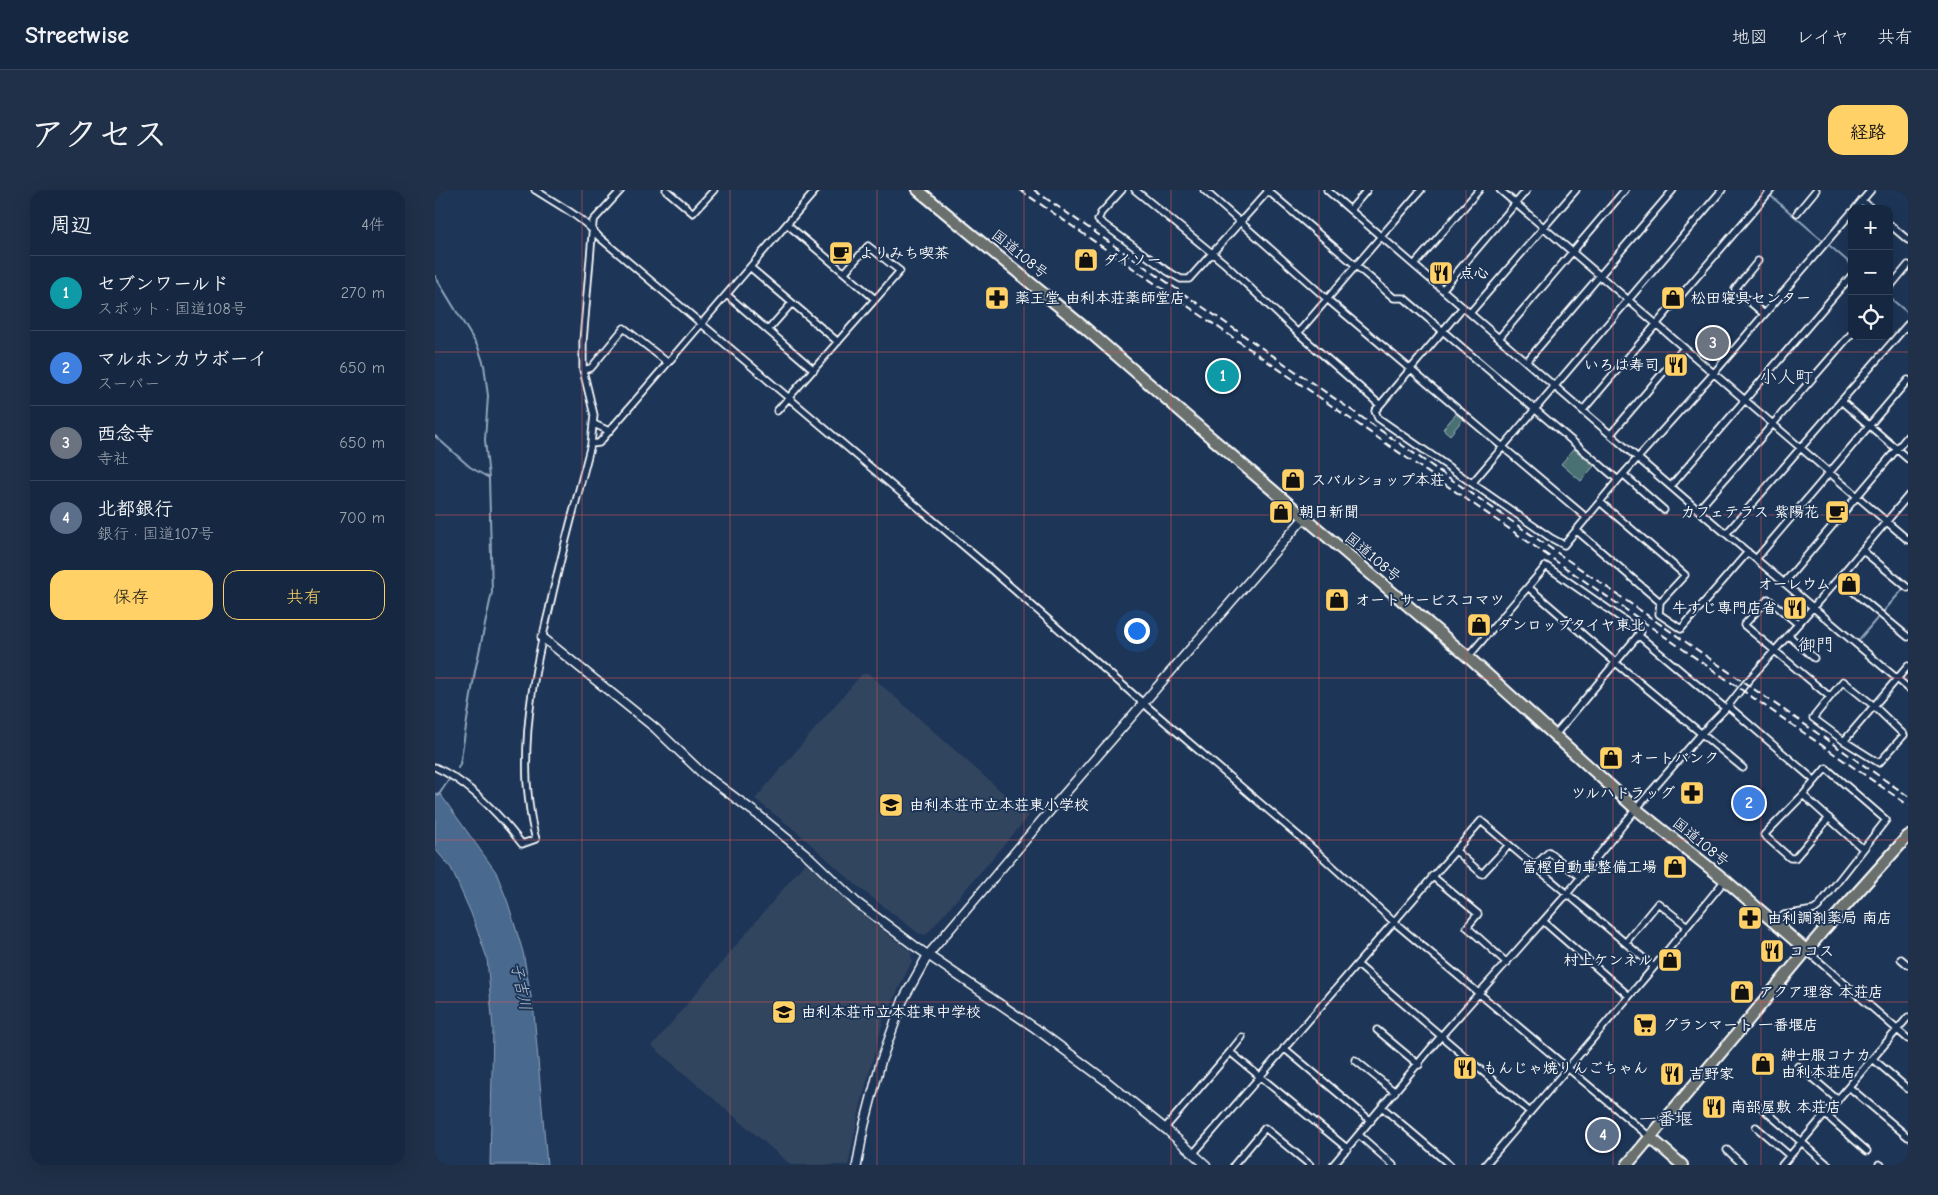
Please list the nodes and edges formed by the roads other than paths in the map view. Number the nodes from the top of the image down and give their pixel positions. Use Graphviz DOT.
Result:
graph roads {
  1 [pos="535,190"];
  2 [pos="621,190"];
  3 [pos="667,190"];
  4 [pos="714,190"];
  5 [pos="816,190"];
  6 [pos="918,190"];
  7 [pos="1122,190"];
  8 [pos="1135,190"];
  9 [pos="1204,190"];
  10 [pos="1268,190"];
  11 [pos="1327,190"];
  12 [pos="1367,190"];
  13 [pos="1421,190"];
  14 [pos="1479,190"];
  15 [pos="1500,190"];
  16 [pos="1527,190"];
  17 [pos="1576,190"];
  18 [pos="1625,190"];
  19 [pos="1673,190"];
  20 [pos="1722,190"];
  21 [pos="1771,190"];
  22 [pos="1816,190"];
  23 [pos="1871,190"];
  24 [pos="1862,200"];
  25 [pos="1516,204"];
  26 [pos="1858,205"];
  27 [pos="1868,205"];
  28 [pos="1350,210"];
  29 [pos="1797,213"];
  30 [pos="1848,217"];
  31 [pos="1241,221"];
  32 [pos="788,225"];
  33 [pos="591,228"];
  34 [pos="1543,228"];
  35 [pos="1893,229"];
  36 [pos="1381,237"];
  37 [pos="1908,240"];
  38 [pos="1572,252"];
  39 [pos="1213,255"];
  40 [pos="1758,261"];
  41 [pos="1355,264"];
  42 [pos="1414,265"];
  43 [pos="1908,265"];
  44 [pos="751,268"];
  45 [pos="845,272"];
  46 [pos="1600,276"];
  47 [pos="1848,280"];
  48 [pos="1893,283"];
  49 [pos="1443,289"];
  50 [pos="727,295"];
  51 [pos="875,299"];
  52 [pos="1327,299"];
  53 [pos="1628,300"];
  54 [pos="792,303"];
  55 [pos="1463,307"];
  56 [pos="1471,313"];
  57 [pos="1764,314"];
  58 [pos="1656,324"];
  59 [pos="1908,324"];
  60 [pos="701,325"];
  61 [pos="768,330"];
  62 [pos="1443,331"];
  63 [pos="1298,333"];
  64 [pos="1499,338"];
  65 [pos="1848,338"];
  66 [pos="838,342"];
  67 [pos="1684,348"];
  68 [pos="1527,361"];
  69 [pos="667,362"];
  70 [pos="1410,368"];
  71 [pos="583,370"];
  72 [pos="814,370"];
  73 [pos="1714,373"];
  74 [pos="1908,380"];
  75 [pos="1555,386"];
  76 [pos="788,399"];
  77 [pos="1745,400"];
  78 [pos="1841,401"];
  79 [pos="1380,405"];
  80 [pos="1534,409"];
  81 [pos="1583,410"];
  82 [pos="777,411"];
  83 [pos="594,424"];
  84 [pos="1773,424"];
  85 [pos="1870,425"];
  86 [pos="609,431"];
  87 [pos="1611,434"];
  88 [pos="1908,436"];
  89 [pos="591,444"];
  90 [pos="1503,446"];
  91 [pos="1800,448"];
  92 [pos="1897,449"];
  93 [pos="1639,458"];
  94 [pos="1908,459"];
  95 [pos="1829,473"];
  96 [pos="1624,475"];
  97 [pos="1618,480"];
  98 [pos="1473,482"];
  99 [pos="1671,486"];
  100 [pos="1908,496"];
  101 [pos="1857,497"];
  102 [pos="1600,502"];
  103 [pos="1664,510"];
  104 [pos="1698,510"];
  105 [pos="1304,518"];
  106 [pos="1587,518"];
  107 [pos="1886,522"];
  108 [pos="1576,530"];
  109 [pos="1726,534"];
  110 [pos="1908,540"];
  111 [pos="1862,550"];
  112 [pos="1747,552"];
  113 [pos="1756,559"];
  114 [pos="1838,579"];
  115 [pos="1783,582"];
  116 [pos="1528,587"];
  117 [pos="1908,588"];
  118 [pos="1659,602"];
  119 [pos="1813,607"];
  120 [pos="1798,624"];
  121 [pos="1639,635"];
  122 [pos="1788,635"];
  123 [pos="542,637"];
  124 [pos="1908,637"];
  125 [pos="1774,651"];
  126 [pos="1468,657"];
  127 [pos="1814,658"];
  128 [pos="1616,663"];
  129 [pos="1908,666"];
  130 [pos="1897,678"];
  131 [pos="1908,688"];
  132 [pos="1830,697"];
  133 [pos="1143,703"];
  134 [pos="1874,706"];
  135 [pos="1727,707"];
  136 [pos="1701,734"];
  137 [pos="1554,736"];
  138 [pos="1844,741"];
  139 [pos="435,766"];
  140 [pos="1743,768"];
  141 [pos="1814,780"];
  142 [pos="1803,795"];
  143 [pos="1636,809"];
  144 [pos="1829,818"];
  145 [pos="1908,836"];
  146 [pos="1509,845"];
  147 [pos="1863,849"];
  148 [pos="1455,850"];
  149 [pos="1534,866"];
  150 [pos="1432,876"];
  151 [pos="1580,877"];
  152 [pos="1725,880"];
  153 [pos="1567,894"];
  154 [pos="1394,922"];
  155 [pos="1543,922"];
  156 [pos="1774,923"];
  157 [pos="1687,926"];
  158 [pos="1626,942"];
  159 [pos="1806,950"];
  160 [pos="928,955"];
  161 [pos="1901,959"];
  162 [pos="1507,963"];
  163 [pos="1358,965"];
  164 [pos="1908,965"];
  165 [pos="1654,967"];
  166 [pos="1481,993"];
  167 [pos="1629,996"];
  168 [pos="1908,1017"];
  169 [pos="1897,1029"];
  170 [pos="1377,1030"];
  171 [pos="1442,1036"];
  172 [pos="1243,1037"];
  173 [pos="1908,1039"];
  174 [pos="1284,1048"];
  175 [pos="1230,1052"];
  176 [pos="1873,1059"];
  177 [pos="1355,1060"];
  178 [pos="1419,1064"];
  179 [pos="1798,1066"];
  180 [pos="1567,1067"];
  181 [pos="1260,1076"];
  182 [pos="1849,1086"];
  183 [pos="1908,1089"];
  184 [pos="1395,1092"];
  185 [pos="1838,1100"];
  186 [pos="1383,1108"];
  187 [pos="1762,1108"];
  188 [pos="1530,1112"];
  189 [pos="1825,1114"];
  190 [pos="1371,1121"];
  191 [pos="1756,1127"];
  192 [pos="1165,1128"];
  193 [pos="1359,1135"];
  194 [pos="1908,1137"];
  195 [pos="1651,1138"];
  196 [pos="1801,1142"];
  197 [pos="1347,1149"];
  198 [pos="1727,1150"];
  199 [pos="1867,1151"];
  200 [pos="1193,1154"];
  201 [pos="1790,1156"];
  202 [pos="857,1165"];
  203 [pos="1206,1165"];
  204 [pos="1234,1165"];
  205 [pos="1310,1165"];
  206 [pos="1335,1165"];
  207 [pos="1393,1165"];
  208 [pos="1450,1165"];
  209 [pos="1485,1165"];
  210 [pos="1627,1165"];
  211 [pos="1682,1165"];
  212 [pos="1743,1165"];
  213 [pos="1782,1165"];
  214 [pos="1828,1165"];
  1 -- 33 [label="street"];
  2 -- 33 [label="street"];
  3 -- 4 [label="street"];
  5 -- 32 [label="street"];
  6 -- 105 [label="highway, 国道108号"];
  7 -- 39 [label="street"];
  8 -- 39 [label="street"];
  9 -- 31 [label="street"];
  10 -- 31 [label="street"];
  10 -- 41 [label="street"];
  11 -- 28 [label="street"];
  12 -- 28 [label="street"];
  13 -- 36 [label="street"];
  14 -- 42 [label="street"];
  15 -- 25 [label="street"];
  16 -- 25 [label="street"];
  17 -- 34 [label="street"];
  18 -- 38 [label="street"];
  19 -- 46 [label="street"];
  20 -- 53 [label="street"];
  21 -- 58 [label="street"];
  22 -- 29 [label="street"];
  23 -- 24 [label="street"];
  24 -- 26 [label="street"];
  24 -- 27 [label="street"];
  25 -- 34 [label="street"];
  25 -- 49 [label="street"];
  28 -- 36 [label="street"];
  30 -- 57 [label="street"];
  31 -- 39 [label="street"];
  31 -- 52 [label="street"];
  32 -- 44 [label="street"];
  32 -- 45 [label="street"];
  33 -- 60 [label="street"];
  33 -- 71 [label="street"];
  34 -- 38 [label="street"];
  34 -- 56 [label="street"];
  35 -- 37 [label="street"];
  36 -- 41 [label="street"];
  36 -- 42 [label="street"];
  38 -- 46 [label="street"];
  38 -- 64 [label="street"];
  39 -- 63 [label="street"];
  40 -- 57 [label="street"];
  41 -- 52 [label="street"];
  41 -- 62 [label="street"];
  42 -- 49 [label="street"];
  43 -- 48 [label="street"];
  44 -- 50 [label="street"];
  44 -- 54 [label="street"];
  45 -- 51 [label="street"];
  45 -- 51 [label="street"];
  46 -- 53 [label="street"];
  46 -- 68 [label="street"];
  47 -- 77 [label="street"];
  49 -- 55 [label="street"];
  50 -- 60 [label="street"];
  50 -- 61 [label="street"];
  51 -- 66 [label="street"];
  52 -- 63 [label="street"];
  52 -- 70 [label="street"];
  53 -- 58 [label="street"];
  53 -- 75 [label="street"];
  54 -- 61 [label="street"];
  54 -- 66 [label="street"];
  55 -- 56 [label="street"];
  55 -- 62 [label="street"];
  56 -- 64 [label="street"];
  57 -- 73 [label="street"];
  58 -- 67 [label="street"];
  58 -- 81 [label="street"];
  59 -- 78 [label="street"];
  60 -- 69 [label="street"];
  60 -- 76 [label="street"];
  61 -- 72 [label="street"];
  62 -- 70 [label="street"];
  62 -- 80 [label="street"];
  63 -- 79 [label="street"];
  64 -- 68 [label="street"];
  65 -- 84 [label="street"];
  66 -- 72 [label="street"];
  67 -- 73 [label="street"];
  67 -- 87 [label="street"];
  68 -- 75 [label="street"];
  69 -- 71 [label="street"];
  69 -- 86 [label="street"];
  70 -- 79 [label="street"];
  70 -- 90 [label="street"];
  71 -- 83 [label="street"];
  72 -- 76 [label="street"];
  73 -- 77 [label="street"];
  73 -- 93 [label="street"];
  74 -- 85 [label="street"];
  75 -- 80 [label="street"];
  75 -- 81 [label="street"];
  76 -- 82 [label="street"];
  76 -- 133 [label="street"];
  77 -- 84 [label="street"];
  77 -- 99 [label="street"];
  78 -- 85 [label="street"];
  78 -- 91 [label="street"];
  79 -- 98 [label="street"];
  80 -- 90 [label="street"];
  80 -- 97 [label="street"];
  81 -- 87 [label="street"];
  83 -- 86 [label="street"];
  83 -- 89 [label="street"];
  84 -- 91 [label="street"];
  84 -- 104 [label="street"];
  85 -- 92 [label="street"];
  85 -- 95 [label="street"];
  86 -- 89 [label="street"];
  87 -- 93 [label="street"];
  88 -- 92 [label="street"];
  89 -- 123 [label="street"];
  90 -- 98 [label="street"];
  90 -- 106 [label="street"];
  91 -- 95 [label="street"];
  91 -- 109 [label="street"];
  92 -- 94 [label="street"];
  92 -- 101 [label="street"];
  93 -- 96 [label="street"];
  93 -- 99 [label="street"];
  95 -- 101 [label="street"];
  95 -- 113 [label="street"];
  96 -- 97 [label="street"];
  96 -- 103 [label="street"];
  97 -- 102 [label="street"];
  98 -- 108 [label="street"];
  99 -- 104 [label="street"];
  100 -- 107 [label="street"];
  101 -- 107 [label="street"];
  101 -- 115 [label="street"];
  102 -- 106 [label="street"];
  102 -- 118 [label="street"];
  104 -- 109 [label="street"];
  105 -- 126 [label="highway, 国道108号"];
  105 -- 133 [label="street"];
  106 -- 108 [label="street"];
  107 -- 110 [label="street"];
  107 -- 111 [label="street"];
  108 -- 118 [label="street"];
  109 -- 112 [label="street"];
  111 -- 114 [label="street"];
  111 -- 117 [label="street"];
  112 -- 113 [label="street"];
  112 -- 118 [label="street"];
  113 -- 115 [label="street"];
  114 -- 119 [label="street"];
  114 -- 124 [label="street"];
  115 -- 119 [label="street"];
  116 -- 121 [label="street"];
  116 -- 126 [label="street"];
  116 -- 128 [label="street"];
  119 -- 120 [label="street"];
  119 -- 130 [label="street"];
  120 -- 122 [label="street"];
  120 -- 125 [label="street"];
  121 -- 128 [label="street"];
  121 -- 135 [label="street"];
  122 -- 125 [label="street"];
  122 -- 127 [label="street"];
  123 -- 139 [label="street"];
  123 -- 160 [label="street"];
  125 -- 132 [label="street"];
  125 -- 135 [label="street"];
  126 -- 137 [label="highway, 国道108号"];
  128 -- 136 [label="street"];
  128 -- 137 [label="street"];
  129 -- 130 [label="street"];
  130 -- 131 [label="street"];
  130 -- 134 [label="street"];
  132 -- 134 [label="street"];
  132 -- 138 [label="street"];
  133 -- 154 [label="street"];
  133 -- 160 [label="street"];
  134 -- 138 [label="street"];
  134 -- 138 [label="street"];
  135 -- 136 [label="street"];
  135 -- 141 [label="street"];
  136 -- 140 [label="street"];
  136 -- 143 [label="street"];
  137 -- 143 [label="highway, 国道108号"];
  141 -- 142 [label="street"];
  141 -- 147 [label="street"];
  142 -- 144 [label="street"];
  142 -- 144 [label="street"];
  143 -- 151 [label="street"];
  143 -- 152 [label="highway, 国道108号"];
  144 -- 147 [label="street"];
  145 -- 159 [label="highway"];
  146 -- 148 [label="street"];
  146 -- 148 [label="street"];
  146 -- 149 [label="street"];
  147 -- 156 [label="street"];
  148 -- 150 [label="street"];
  149 -- 151 [label="street"];
  149 -- 153 [label="street"];
  150 -- 154 [label="street"];
  150 -- 162 [label="street"];
  151 -- 153 [label="street"];
  152 -- 156 [label="highway, 国道108号"];
  152 -- 157 [label="street"];
  153 -- 155 [label="street"];
  153 -- 158 [label="street"];
  154 -- 163 [label="street"];
  154 -- 166 [label="street"];
  155 -- 162 [label="street"];
  155 -- 167 [label="street"];
  156 -- 159 [label="highway, 国道108号"];
  157 -- 158 [label="street"];
  157 -- 165 [label="street"];
  158 -- 165 [label="street"];
  159 -- 169 [label="street"];
  159 -- 195 [label="highway"];
  160 -- 192 [label="street"];
  160 -- 202 [label="street"];
  161 -- 164 [label="street"];
  162 -- 166 [label="street"];
  163 -- 171 [label="street"];
  163 -- 174 [label="street"];
  165 -- 167 [label="street"];
  166 -- 171 [label="street"];
  166 -- 180 [label="street"];
  167 -- 180 [label="street"];
  168 -- 169 [label="street"];
  169 -- 173 [label="street"];
  169 -- 176 [label="street"];
  170 -- 178 [label="street"];
  171 -- 178 [label="street"];
  171 -- 188 [label="street"];
  172 -- 175 [label="street"];
  174 -- 181 [label="street"];
  174 -- 190 [label="street"];
  175 -- 181 [label="street"];
  175 -- 192 [label="street"];
  176 -- 182 [label="street"];
  176 -- 183 [label="street"];
  177 -- 184 [label="street"];
  178 -- 184 [label="street"];
  179 -- 185 [label="street"];
  180 -- 188 [label="street"];
  180 -- 195 [label="street"];
  181 -- 197 [label="street"];
  181 -- 200 [label="street"];
  182 -- 185 [label="street"];
  182 -- 194 [label="street"];
  184 -- 186 [label="street"];
  185 -- 189 [label="street"];
  186 -- 190 [label="street"];
  186 -- 208 [label="street"];
  187 -- 196 [label="street"];
  188 -- 209 [label="street"];
  189 -- 196 [label="street"];
  189 -- 199 [label="street"];
  190 -- 193 [label="street"];
  191 -- 201 [label="street"];
  192 -- 200 [label="street"];
  193 -- 197 [label="street"];
  193 -- 207 [label="street"];
  195 -- 210 [label="highway"];
  195 -- 211 [label="highway"];
  196 -- 201 [label="street"];
  196 -- 214 [label="street"];
  197 -- 206 [label="street"];
  198 -- 212 [label="street"];
  200 -- 203 [label="street"];
  201 -- 213 [label="street"];
  204 -- 205 [label="street"];
}
